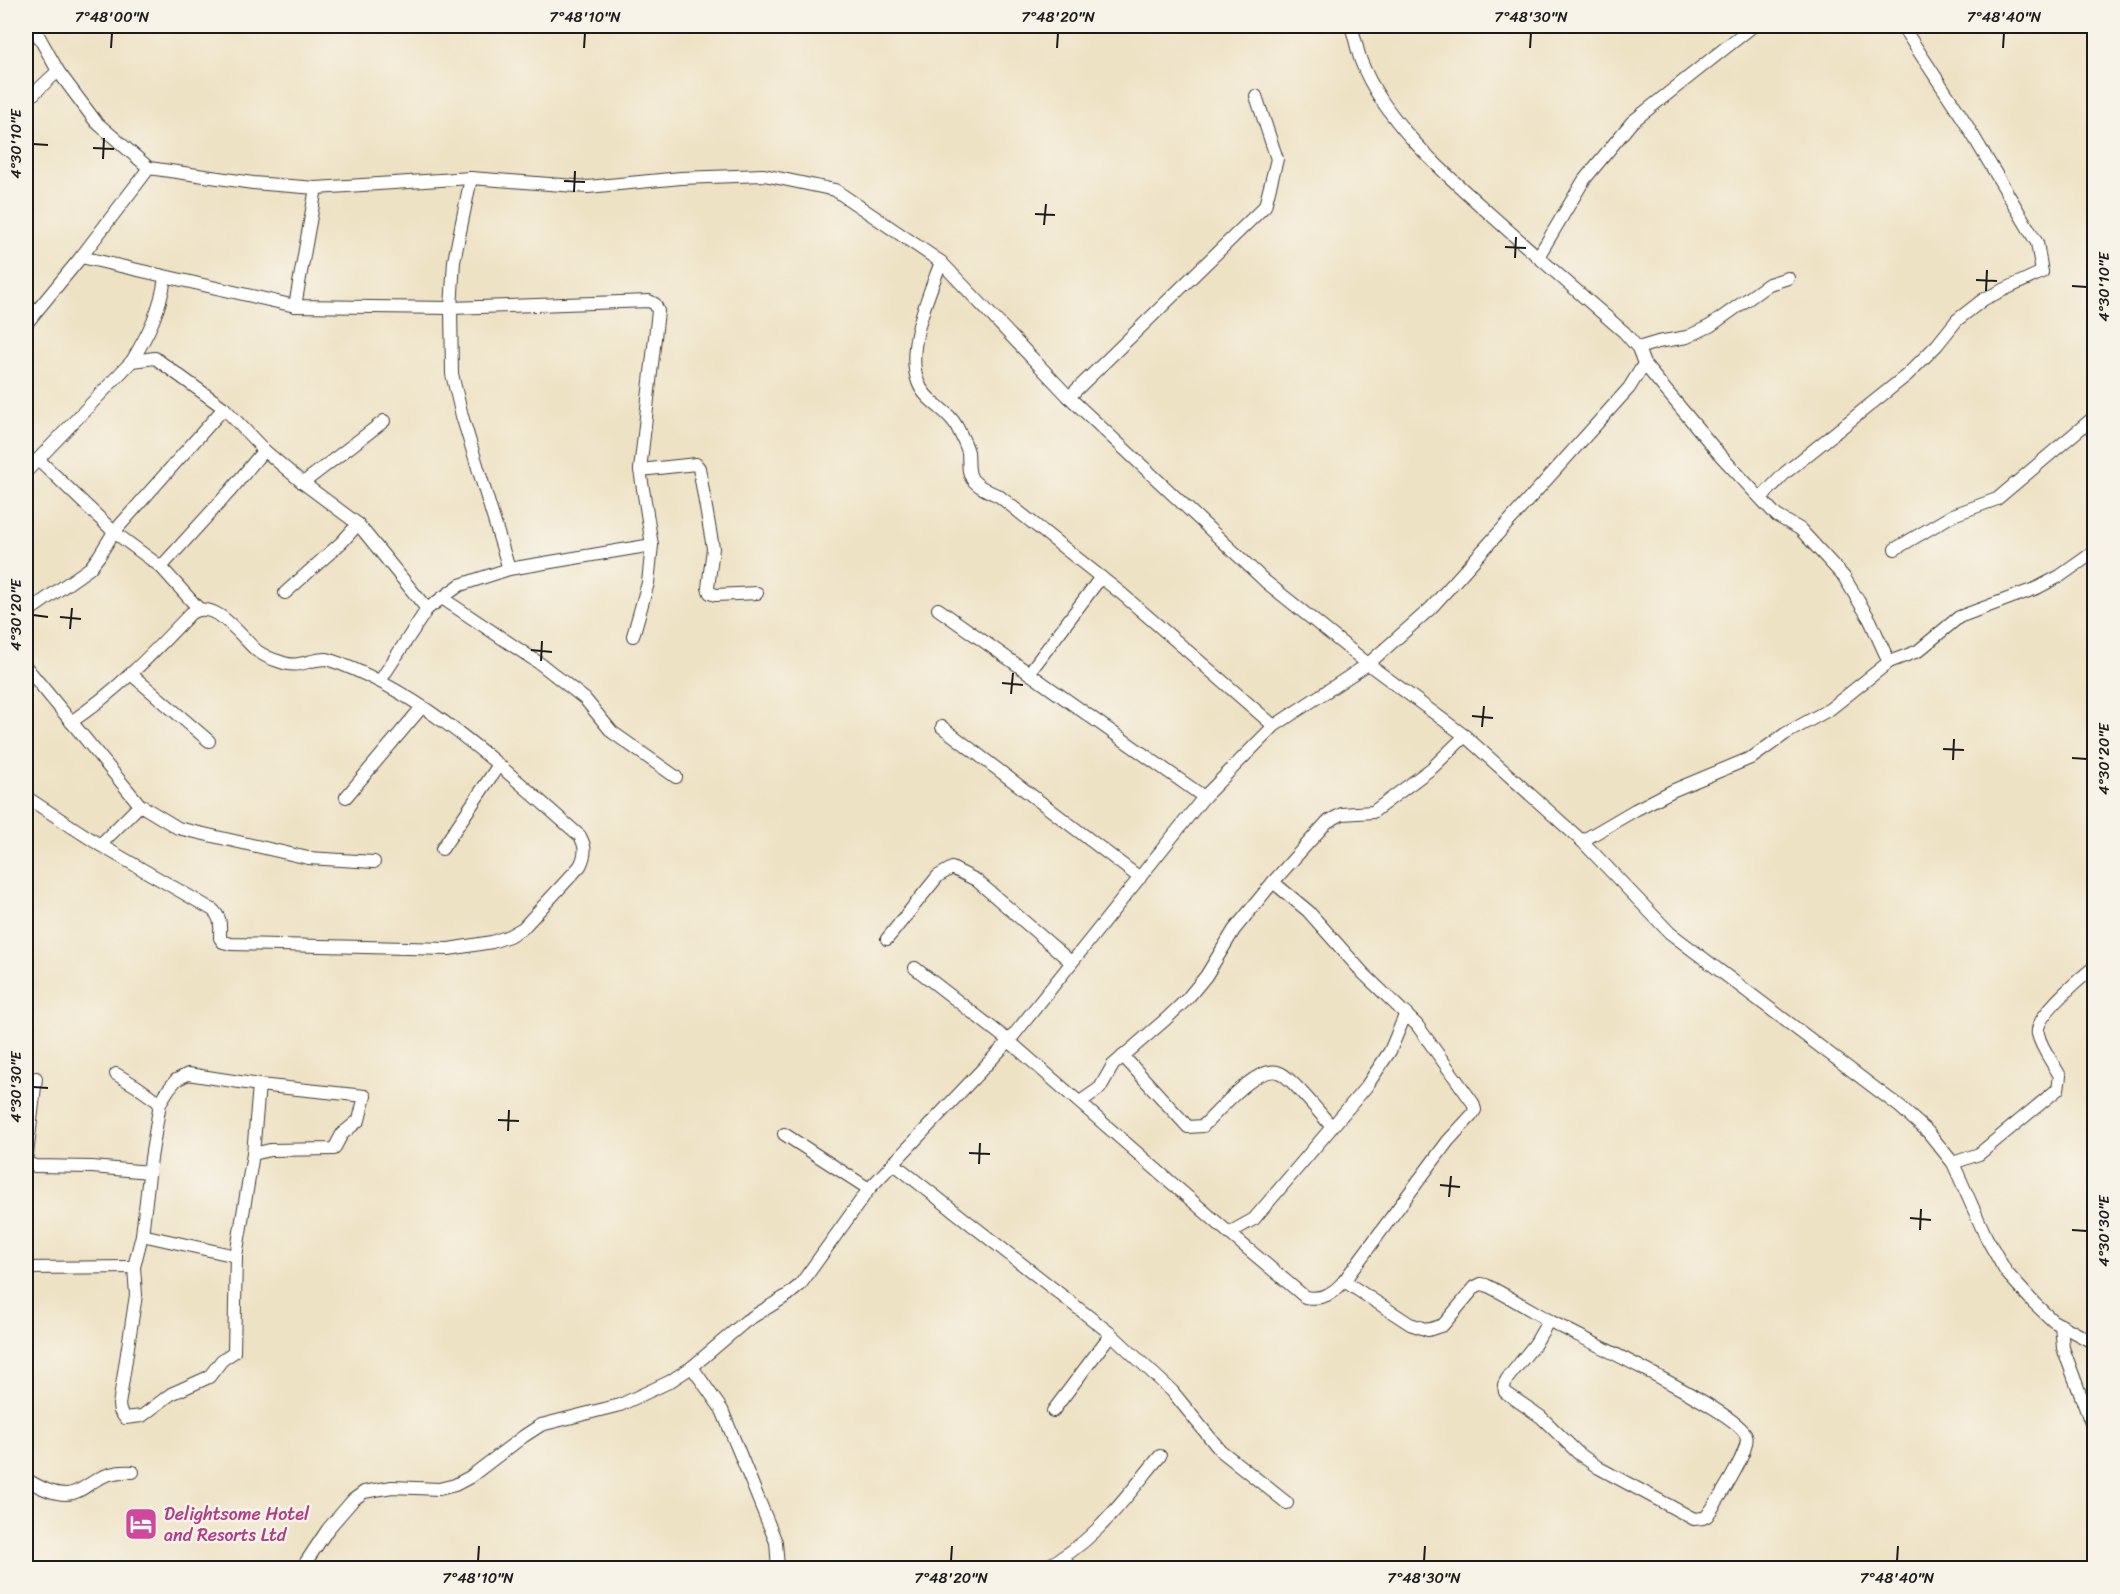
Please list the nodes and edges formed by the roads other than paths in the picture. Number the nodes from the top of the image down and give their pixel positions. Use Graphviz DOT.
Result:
graph roads {
  1 [pos="33,26"];
  2 [pos="1352,26"];
  3 [pos="1753,26"];
  4 [pos="1902,26"];
  5 [pos="58,71"];
  6 [pos="1256,96"];
  7 [pos="26,101"];
  8 [pos="149,168"];
  9 [pos="471,178"];
  10 [pos="316,188"];
  11 [pos="81,257"];
  12 [pos="1538,257"];
  13 [pos="941,262"];
  14 [pos="165,277"];
  15 [pos="1788,278"];
  16 [pos="295,306"];
  17 [pos="451,308"];
  18 [pos="26,324"];
  19 [pos="1638,348"];
  20 [pos="132,361"];
  21 [pos="1644,363"];
  22 [pos="1070,397"];
  23 [pos="224,408"];
  24 [pos="2094,417"];
  25 [pos="384,421"];
  26 [pos="264,450"];
  27 [pos="39,460"];
  28 [pos="640,470"];
  29 [pos="26,472"];
  30 [pos="303,483"];
  31 [pos="1761,498"];
  32 [pos="358,524"];
  33 [pos="114,532"];
  34 [pos="652,545"];
  35 [pos="1895,549"];
  36 [pos="2094,552"];
  37 [pos="161,567"];
  38 [pos="509,569"];
  39 [pos="1101,578"];
  40 [pos="285,593"];
  41 [pos="757,593"];
  42 [pos="442,598"];
  43 [pos="198,608"];
  44 [pos="427,609"];
  45 [pos="938,609"];
  46 [pos="26,613"];
  47 [pos="633,636"];
  48 [pos="1889,662"];
  49 [pos="1368,664"];
  50 [pos="26,667"];
  51 [pos="1029,673"];
  52 [pos="132,675"];
  53 [pos="380,681"];
  54 [pos="422,707"];
  55 [pos="71,722"];
  56 [pos="1274,726"];
  57 [pos="942,727"];
  58 [pos="1465,736"];
  59 [pos="209,741"];
  60 [pos="498,766"];
  61 [pos="676,777"];
  62 [pos="1204,796"];
  63 [pos="26,797"];
  64 [pos="346,797"];
  65 [pos="140,805"];
  66 [pos="1582,841"];
  67 [pos="100,845"];
  68 [pos="442,849"];
  69 [pos="374,862"];
  70 [pos="1140,878"];
  71 [pos="1273,882"];
  72 [pos="887,939"];
  73 [pos="1071,962"];
  74 [pos="2094,967"];
  75 [pos="915,968"];
  76 [pos="1406,1013"];
  77 [pos="1009,1041"];
  78 [pos="1123,1056"];
  79 [pos="116,1074"];
  80 [pos="36,1078"];
  81 [pos="260,1084"];
  82 [pos="1080,1102"];
  83 [pos="160,1103"];
  84 [pos="1332,1127"];
  85 [pos="784,1134"];
  86 [pos="253,1154"];
  87 [pos="26,1163"];
  88 [pos="893,1163"];
  89 [pos="1953,1163"];
  90 [pos="150,1172"];
  91 [pos="869,1189"];
  92 [pos="1229,1233"];
  93 [pos="142,1236"];
  94 [pos="236,1256"];
  95 [pos="134,1267"];
  96 [pos="26,1268"];
  97 [pos="1344,1281"];
  98 [pos="1548,1320"];
  99 [pos="2061,1325"];
  100 [pos="1111,1334"];
  101 [pos="2094,1343"];
  102 [pos="692,1367"];
  103 [pos="1053,1411"];
  104 [pos="2094,1431"];
  105 [pos="1160,1456"];
  106 [pos="133,1472"];
  107 [pos="26,1479"];
  108 [pos="1287,1503"];
  109 [pos="1067,1564"];
  110 [pos="302,1569"];
  111 [pos="778,1569"];
  112 [pos="1042,1569"];
  1 -- 5 [label="street"];
  2 -- 12 [label="street"];
  3 -- 12 [label="street"];
  4 -- 31 [label="street"];
  5 -- 7 [label="street"];
  5 -- 8 [label="street"];
  6 -- 22 [label="street"];
  8 -- 10 [label="street"];
  8 -- 11 [label="street"];
  9 -- 10 [label="street"];
  9 -- 13 [label="street"];
  9 -- 17 [label="street"];
  10 -- 16 [label="street"];
  11 -- 14 [label="street"];
  11 -- 18 [label="street"];
  12 -- 19 [label="street"];
  13 -- 22 [label="street"];
  13 -- 39 [label="street"];
  14 -- 16 [label="street"];
  14 -- 20 [label="street"];
  15 -- 19 [label="street"];
  16 -- 17 [label="street"];
  17 -- 28 [label="street"];
  17 -- 38 [label="street"];
  19 -- 21 [label="street"];
  20 -- 23 [label="street"];
  20 -- 27 [label="street"];
  21 -- 31 [label="street"];
  21 -- 49 [label="street"];
  22 -- 49 [label="street"];
  23 -- 26 [label="street"];
  23 -- 33 [label="street"];
  24 -- 35 [label="street"];
  25 -- 30 [label="street"];
  26 -- 30 [label="street"];
  26 -- 37 [label="street"];
  27 -- 29 [label="street"];
  27 -- 33 [label="street"];
  28 -- 34 [label="street"];
  28 -- 41 [label="street"];
  30 -- 32 [label="street"];
  31 -- 48 [label="street"];
  32 -- 40 [label="street"];
  32 -- 44 [label="street"];
  33 -- 37 [label="street"];
  33 -- 46 [label="street"];
  34 -- 38 [label="street"];
  34 -- 47 [label="street"];
  36 -- 48 [label="street"];
  37 -- 43 [label="street"];
  38 -- 42 [label="street"];
  39 -- 51 [label="street"];
  39 -- 56 [label="street"];
  42 -- 44 [label="street"];
  42 -- 61 [label="street"];
  43 -- 52 [label="street"];
  43 -- 53 [label="street"];
  44 -- 53 [label="street"];
  45 -- 51 [label="street"];
  48 -- 66 [label="street"];
  49 -- 56 [label="street"];
  49 -- 58 [label="street"];
  50 -- 55 [label="street"];
  51 -- 62 [label="street"];
  52 -- 55 [label="street"];
  52 -- 59 [label="street"];
  53 -- 54 [label="street"];
  54 -- 60 [label="street"];
  54 -- 64 [label="street"];
  55 -- 65 [label="street"];
  56 -- 62 [label="street"];
  57 -- 70 [label="street"];
  58 -- 66 [label="street"];
  58 -- 71 [label="street"];
  60 -- 67 [label="street"];
  60 -- 68 [label="street"];
  62 -- 70 [label="street"];
  63 -- 67 [label="street"];
  65 -- 67 [label="street"];
  65 -- 69 [label="street"];
  66 -- 89 [label="street"];
  70 -- 73 [label="street"];
  71 -- 76 [label="street"];
  71 -- 78 [label="street"];
  72 -- 73 [label="street"];
  73 -- 77 [label="street"];
  74 -- 89 [label="street"];
  75 -- 77 [label="street"];
  76 -- 84 [label="street"];
  76 -- 97 [label="street"];
  77 -- 82 [label="street"];
  77 -- 88 [label="street"];
  78 -- 82 [label="street"];
  78 -- 84 [label="street"];
  79 -- 83 [label="street"];
  80 -- 87 [label="street"];
  81 -- 83 [label="street"];
  81 -- 86 [label="street"];
  81 -- 86 [label="street"];
  82 -- 92 [label="street"];
  83 -- 90 [label="street"];
  84 -- 92 [label="street"];
  85 -- 91 [label="street"];
  86 -- 94 [label="street"];
  87 -- 90 [label="street"];
  88 -- 91 [label="street"];
  88 -- 100 [label="street"];
  89 -- 99 [label="street"];
  90 -- 93 [label="street"];
  91 -- 102 [label="street"];
  92 -- 97 [label="street"];
  93 -- 94 [label="street"];
  93 -- 95 [label="street"];
  94 -- 95 [label="street"];
  95 -- 96 [label="street"];
  97 -- 98 [label="street"];
  98 -- 98 [label="street"];
  99 -- 101 [label="street"];
  99 -- 104 [label="street"];
  100 -- 103 [label="street"];
  100 -- 108 [label="street"];
  102 -- 110 [label="street"];
  102 -- 111 [label="street"];
  105 -- 109 [label="street"];
  106 -- 107 [label="street"];
  109 -- 112 [label="street"];
}
